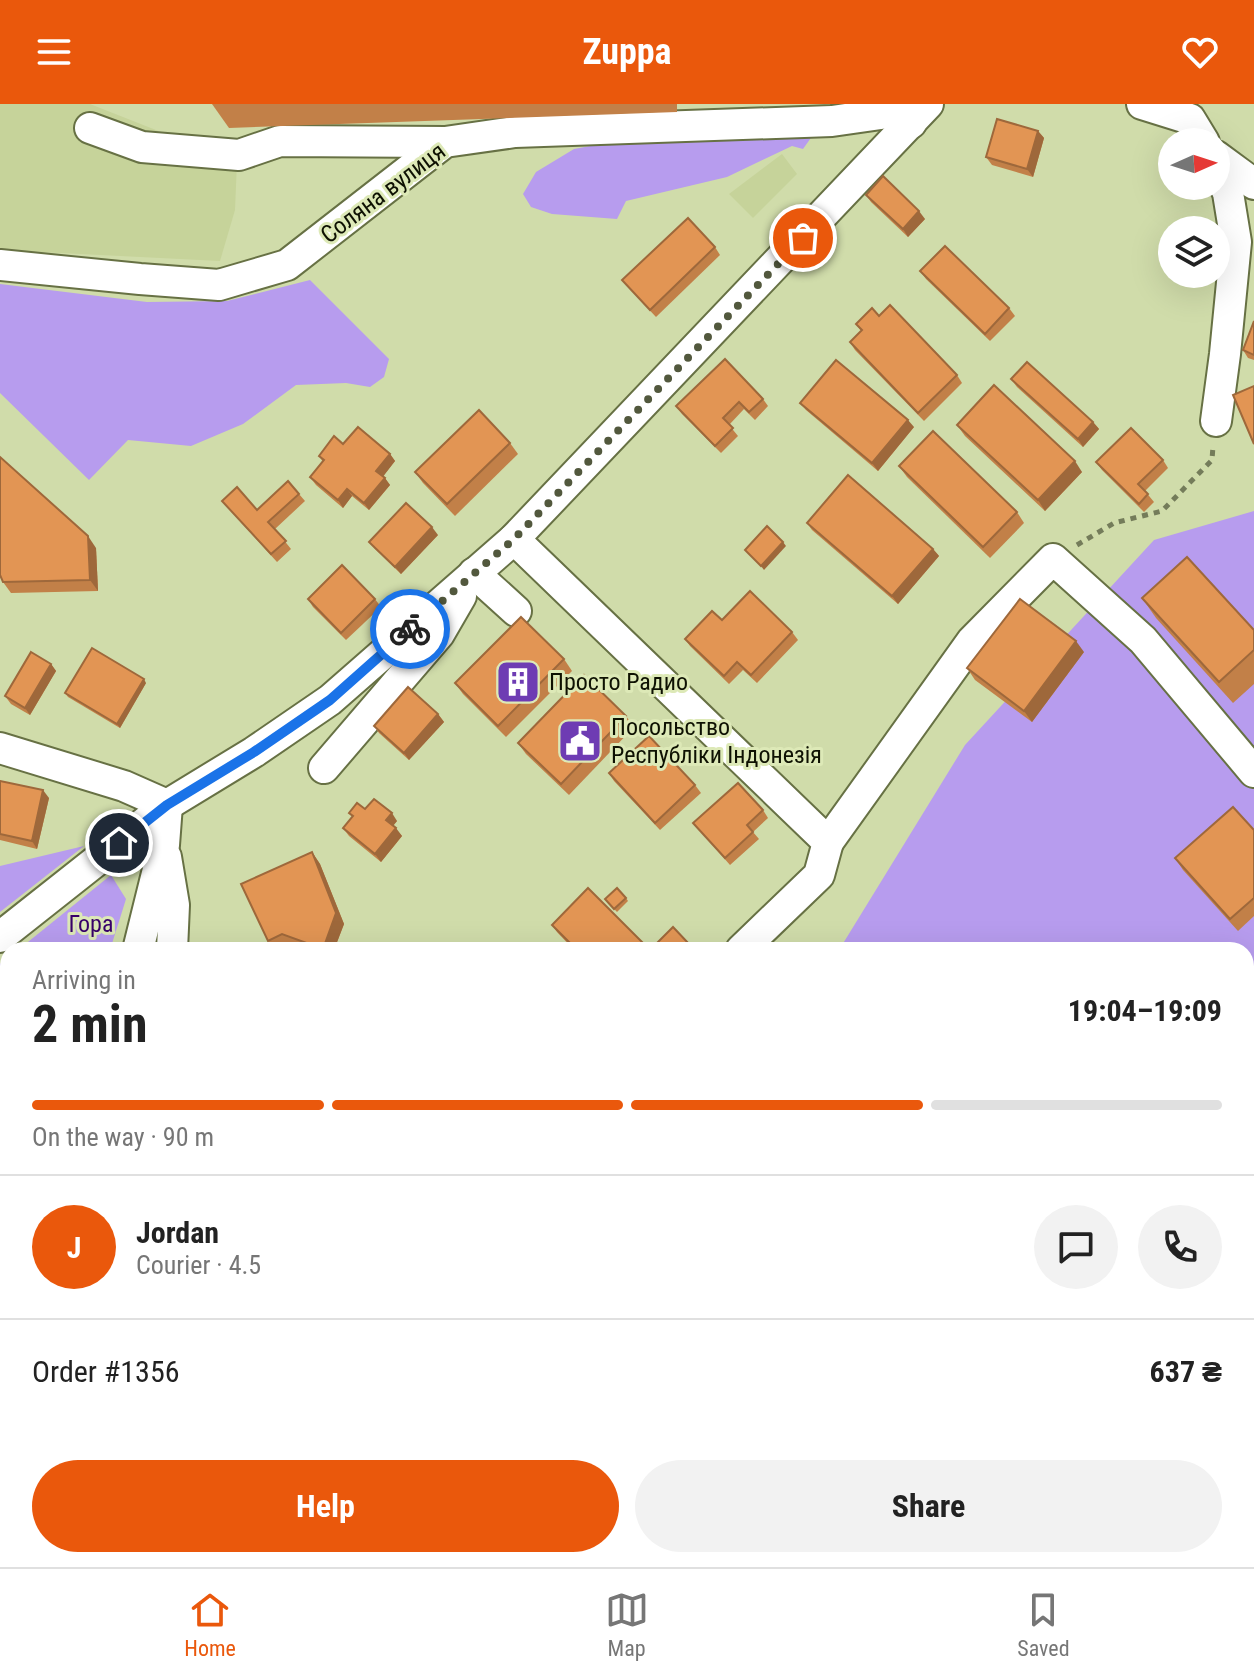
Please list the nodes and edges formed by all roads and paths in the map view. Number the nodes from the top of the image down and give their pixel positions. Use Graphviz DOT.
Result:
graph roads {
  1 [pos="1142,104"];
  2 [pos="920,113"];
  3 [pos="90,128"];
  4 [pos="1195,128"];
  5 [pos="445,142"];
  6 [pos="1230,166"];
  7 [pos="1254,184"];
  8 [pos="1230,199"];
  9 [pos="0,265"];
  10 [pos="1216,421"];
  11 [pos="514,539"];
  12 [pos="1053,559"];
  13 [pos="474,573"];
  14 [pos="516,611"];
  15 [pos="0,748"];
  16 [pos="324,768"];
  17 [pos="1254,772"];
  18 [pos="167,805"];
  19 [pos="828,842"];
  20 [pos="164,845"];
  21 [pos="0,937"];
  22 [pos="140,942"];
  23 [pos="172,942"];
  24 [pos="749,942"];
  1 -- 4 [label="street"];
  2 -- 5 [label="street, Соляна вулиця"];
  2 -- 11 [label="street"];
  3 -- 5 [label="street"];
  5 -- 9 [label="street, Соляна вулиця"];
  6 -- 7 [label="street"];
  8 -- 10 [label="street"];
  10 -- 12 [label="path"];
  11 -- 13 [label="street"];
  11 -- 19 [label="street"];
  12 -- 17 [label="street"];
  12 -- 19 [label="street"];
  13 -- 14 [label="street"];
  13 -- 16 [label="street"];
  13 -- 18 [label="street"];
  15 -- 18 [label="street"];
  18 -- 20 [label="street"];
  18 -- 21 [label="street"];
  19 -- 24 [label="street"];
  20 -- 22 [label="street"];
  20 -- 23 [label="street"];
}
